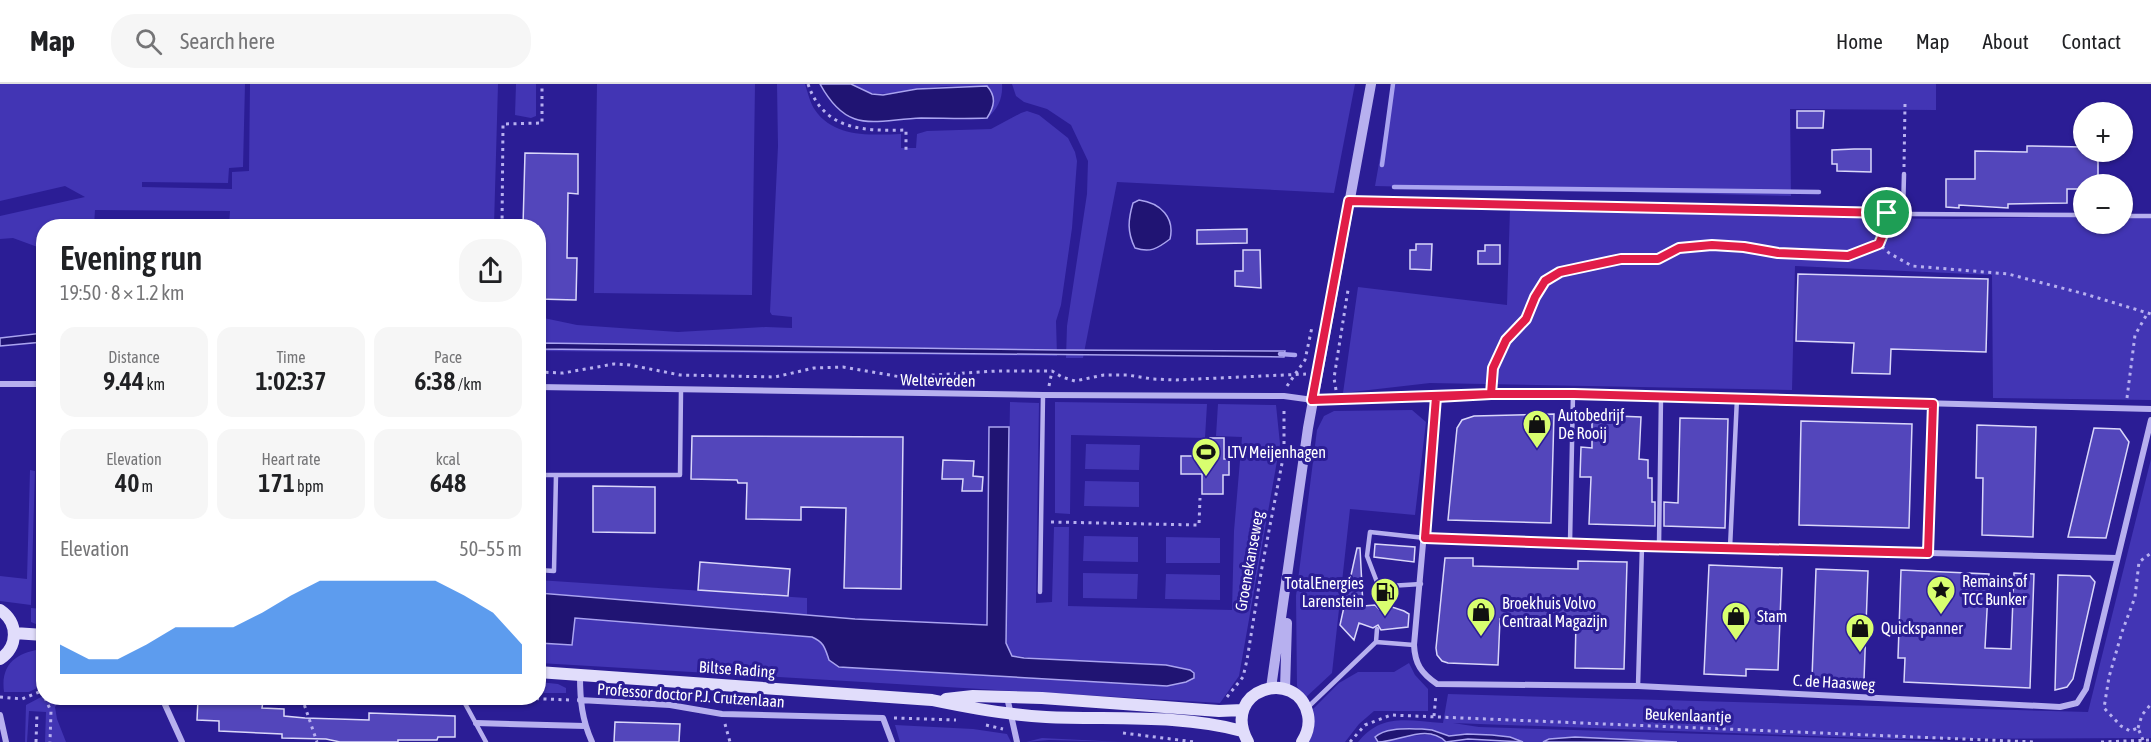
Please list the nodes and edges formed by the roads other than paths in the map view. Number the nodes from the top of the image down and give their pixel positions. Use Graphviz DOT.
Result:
graph roads {
  1 [pos="1371,84"];
  2 [pos="1904,174"];
  3 [pos="1349,201"];
  4 [pos="1905,214"];
  5 [pos="2073,215"];
  6 [pos="2133,216"];
  7 [pos="2151,216"];
  8 [pos="0,384"];
  9 [pos="36,384"];
  10 [pos="546,387"];
  11 [pos="681,390"];
  12 [pos="1574,394"];
  13 [pos="1043,395"];
  14 [pos="1661,396"];
  15 [pos="1436,397"];
  16 [pos="1737,398"];
  17 [pos="1312,400"];
  18 [pos="1933,404"];
  19 [pos="2151,409"];
  20 [pos="2151,420"];
  21 [pos="546,475"];
  22 [pos="556,475"];
  23 [pos="1425,538"];
  24 [pos="1570,543"];
  25 [pos="1642,546"];
  26 [pos="1659,546"];
  27 [pos="1730,548"];
  28 [pos="1928,553"];
  29 [pos="2116,558"];
  30 [pos="546,570"];
  31 [pos="1287,584"];
  32 [pos="1421,584"];
  33 [pos="1380,590"];
  34 [pos="1041,592"];
  35 [pos="1379,605"];
  36 [pos="0,610"];
  37 [pos="1377,629"];
  38 [pos="15,633"];
  39 [pos="36,634"];
  40 [pos="1376,642"];
  41 [pos="1414,645"];
  42 [pos="0,659"];
  43 [pos="546,673"];
  44 [pos="580,675"];
  45 [pos="1638,686"];
  46 [pos="1271,687"];
  47 [pos="1286,689"];
  48 [pos="1007,697"];
  49 [pos="580,700"];
  50 [pos="933,700"];
  51 [pos="165,705"];
  52 [pos="466,705"];
  53 [pos="1306,709"];
  54 [pos="1243,710"];
  55 [pos="1009,713"];
  56 [pos="0,715"];
  57 [pos="476,723"];
  58 [pos="585,726"];
  59 [pos="1245,737"];
  60 [pos="6,742"];
  61 [pos="182,742"];
  62 [pos="486,742"];
  63 [pos="592,742"];
  64 [pos="892,742"];
  65 [pos="1017,742"];
  66 [pos="1302,742"];
  1 -- 3 [label="street"];
  2 -- 4 [label="lane"];
  3 -- 4 [label="street"];
  3 -- 17 [label="street"];
  4 -- 5 [label="lane"];
  6 -- 7 [label="lane"];
  8 -- 9 [label="street"];
  10 -- 11 [label="street, Weltevreden"];
  11 -- 13 [label="street, Weltevreden"];
  11 -- 22 [label="lane"];
  12 -- 14 [label="street"];
  12 -- 15 [label="street"];
  12 -- 24 [label="lane"];
  13 -- 17 [label="street, Weltevreden"];
  13 -- 34 [label="lane"];
  14 -- 16 [label="street"];
  14 -- 26 [label="lane"];
  15 -- 17 [label="street, Weltevreden"];
  15 -- 23 [label="street"];
  16 -- 18 [label="street"];
  16 -- 27 [label="lane"];
  17 -- 31 [label="street"];
  18 -- 19 [label="street"];
  18 -- 28 [label="lane"];
  20 -- 29 [label="street, C. de Haasweg"];
  21 -- 22 [label="lane"];
  22 -- 30 [label="lane"];
  23 -- 24 [label="street"];
  23 -- 32 [label="street"];
  23 -- 33 [label="lane"];
  24 -- 25 [label="street"];
  25 -- 26 [label="street"];
  25 -- 45 [label="lane"];
  26 -- 27 [label="street"];
  27 -- 28 [label="street"];
  28 -- 29 [label="street"];
  29 -- 45 [label="street, C. de Haasweg"];
  31 -- 46 [label="street"];
  31 -- 47 [label="street"];
  32 -- 33 [label="lane"];
  32 -- 41 [label="street"];
  33 -- 35 [label="lane"];
  36 -- 38 [label="main road"];
  37 -- 40 [label="lane"];
  38 -- 39 [label="main road"];
  38 -- 42 [label="main road"];
  40 -- 41 [label="lane"];
  40 -- 53 [label="lane"];
  41 -- 45 [label="street, C. de Haasweg"];
  43 -- 44 [label="main road, Biltse Rading"];
  44 -- 49 [label="street, Professor doctor P.J. Crutzenlaan"];
  44 -- 50 [label="main road, Biltse Rading"];
  46 -- 47 [label="main road"];
  46 -- 54 [label="main road"];
  47 -- 53 [label="main road"];
  48 -- 50 [label="main road, Biltse Rading"];
  48 -- 54 [label="main road, Biltse Rading"];
  48 -- 55 [label="street"];
  49 -- 58 [label="street, Professor doctor P.J. Crutzenlaan"];
  49 -- 64 [label="street, Professor doctor P.J. Crutzenlaan"];
  50 -- 55 [label="main road, Biltse Rading"];
  51 -- 61 [label="street"];
  52 -- 57 [label="lane"];
  53 -- 66 [label="main road"];
  54 -- 59 [label="main road"];
  55 -- 59 [label="main road, Biltse Rading"];
  55 -- 65 [label="street"];
  56 -- 60 [label="street"];
  57 -- 58 [label="street"];
  57 -- 62 [label="lane"];
  58 -- 63 [label="street, Professor doctor P.J. Crutzenlaan"];
}
